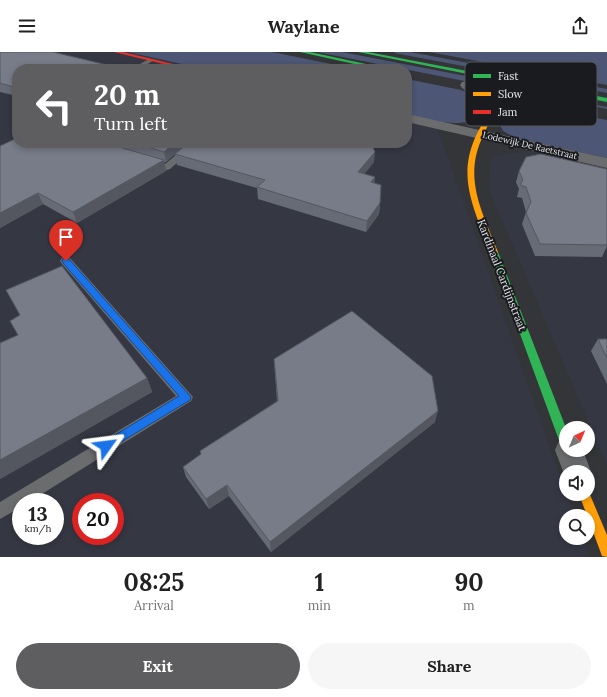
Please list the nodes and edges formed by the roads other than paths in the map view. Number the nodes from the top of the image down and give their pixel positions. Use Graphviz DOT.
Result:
graph roads {
  1 [pos="116,52"];
  2 [pos="302,52"];
  3 [pos="360,52"];
  4 [pos="151,60"];
  5 [pos="144,64"];
  6 [pos="169,64"];
  7 [pos="362,64"];
  8 [pos="465,72"];
  9 [pos="597,98"];
  10 [pos="607,100"];
  11 [pos="412,119"];
  12 [pos="485,126"];
  13 [pos="480,134"];
  14 [pos="190,148"];
  15 [pos="138,158"];
  16 [pos="607,163"];
  17 [pos="66,261"];
  18 [pos="559,425"];
  19 [pos="588,501"];
  20 [pos="0,511"];
  21 [pos="607,551"];
  1 -- 4 [label="main road"];
  2 -- 7 [label="main road"];
  3 -- 8 [label="main road"];
  4 -- 5 [label="lane"];
  4 -- 6 [label="main road"];
  9 -- 10 [label="main road"];
  11 -- 13 [label="street, Lodewijk De Raetstraat"];
  12 -- 13 [label="main road, Kardinaal Cardijnstraat"];
  13 -- 16 [label="street, Lodewijk De Raetstraat"];
  13 -- 18 [label="main road, Kardinaal Cardijnstraat"];
  14 -- 15 [label="lane"];
  17 -- 20 [label="lane"];
  19 -- 21 [label="main road"];
}
